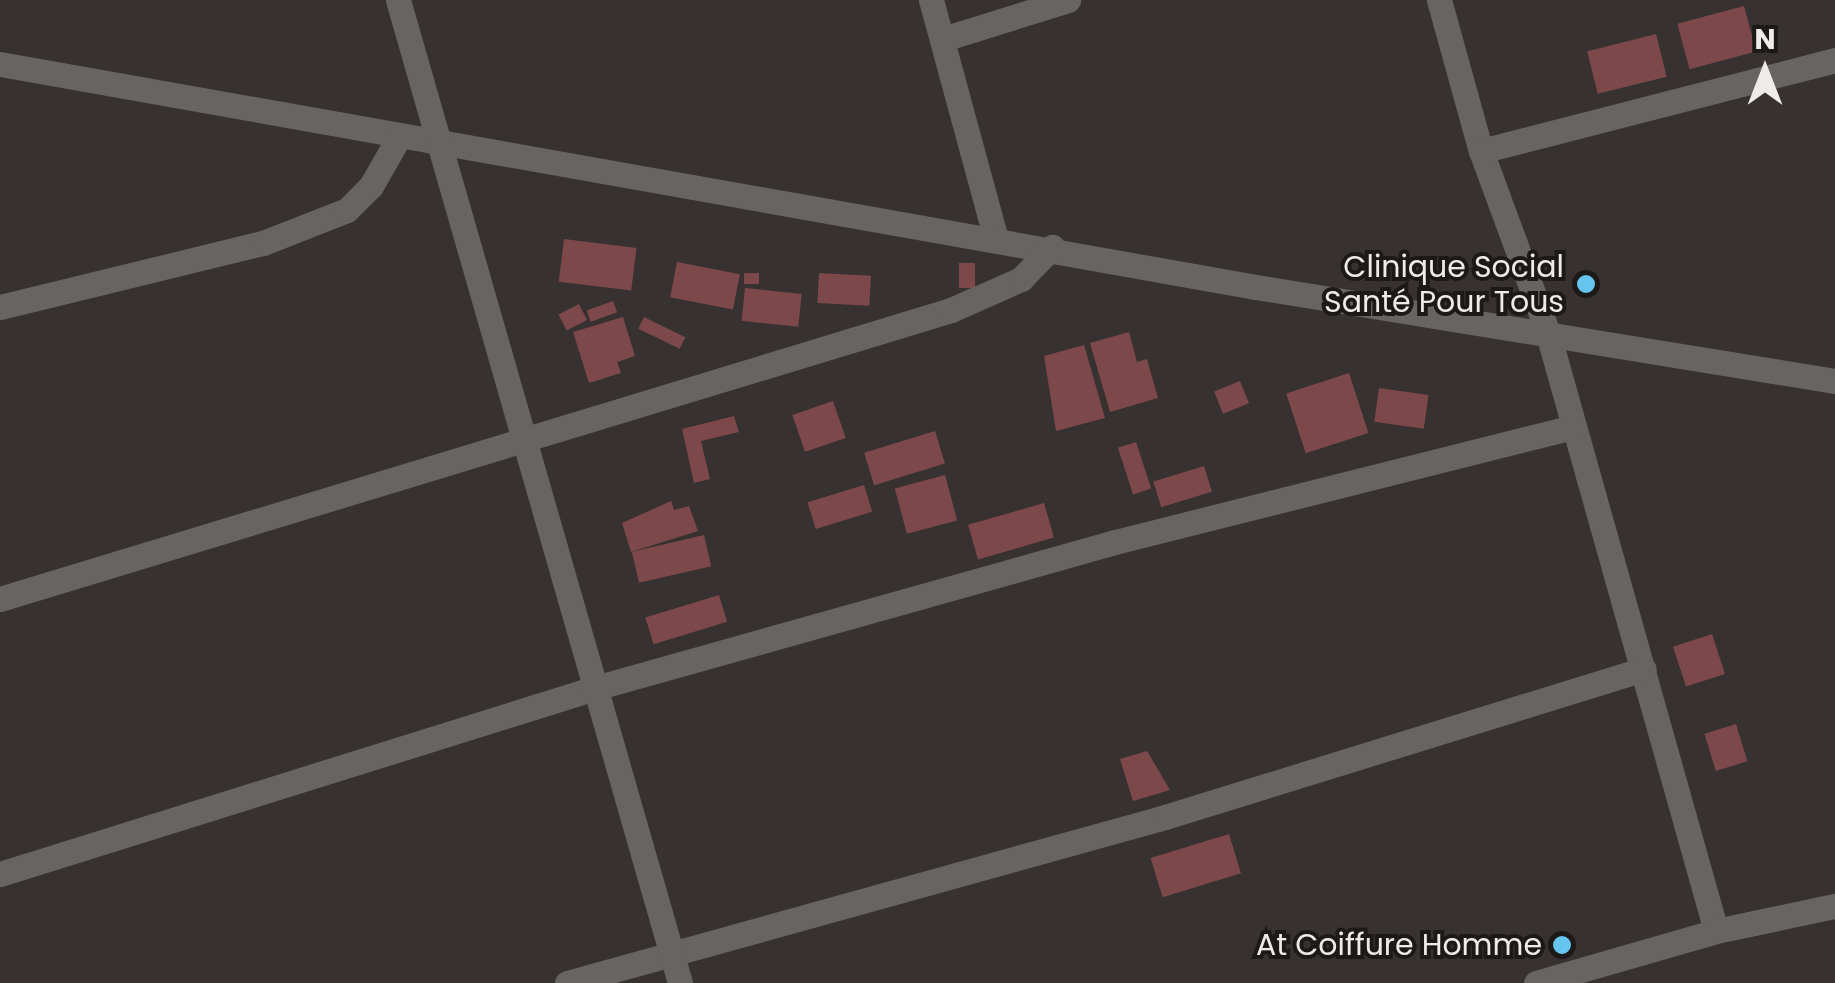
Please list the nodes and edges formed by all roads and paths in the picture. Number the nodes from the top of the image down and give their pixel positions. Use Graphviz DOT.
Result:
graph roads {
  1 [pos="398,0"];
  2 [pos="931,0"];
  3 [pos="1068,0"];
  4 [pos="1439,0"];
  5 [pos="943,39"];
  6 [pos="1835,60"];
  7 [pos="0,64"];
  8 [pos="398,137"];
  9 [pos="439,142"];
  10 [pos="1481,151"];
  11 [pos="995,236"];
  12 [pos="1052,247"];
  13 [pos="0,308"];
  14 [pos="1547,330"];
  15 [pos="1835,381"];
  16 [pos="1573,427"];
  17 [pos="523,442"];
  18 [pos="0,598"];
  19 [pos="1644,669"];
  20 [pos="596,688"];
  21 [pos="0,874"];
  22 [pos="1835,906"];
  23 [pos="1716,931"];
  24 [pos="670,952"];
  25 [pos="567,983"];
  26 [pos="680,983"];
  27 [pos="1536,983"];
  1 -- 9 [label="street"];
  2 -- 5 [label="street"];
  3 -- 5 [label="street"];
  4 -- 10 [label="street"];
  5 -- 11 [label="street"];
  6 -- 10 [label="street"];
  7 -- 8 [label="street"];
  8 -- 9 [label="street"];
  8 -- 13 [label="street"];
  9 -- 11 [label="street"];
  9 -- 17 [label="street"];
  10 -- 14 [label="street"];
  11 -- 12 [label="street"];
  12 -- 14 [label="street"];
  12 -- 17 [label="street"];
  14 -- 15 [label="street"];
  14 -- 16 [label="street"];
  16 -- 19 [label="street"];
  16 -- 20 [label="street"];
  17 -- 18 [label="street"];
  17 -- 20 [label="street"];
  19 -- 23 [label="street"];
  19 -- 24 [label="street"];
  20 -- 21 [label="street"];
  20 -- 24 [label="street"];
  22 -- 23 [label="street"];
  23 -- 27 [label="street"];
  24 -- 25 [label="street"];
  24 -- 26 [label="street"];
}
